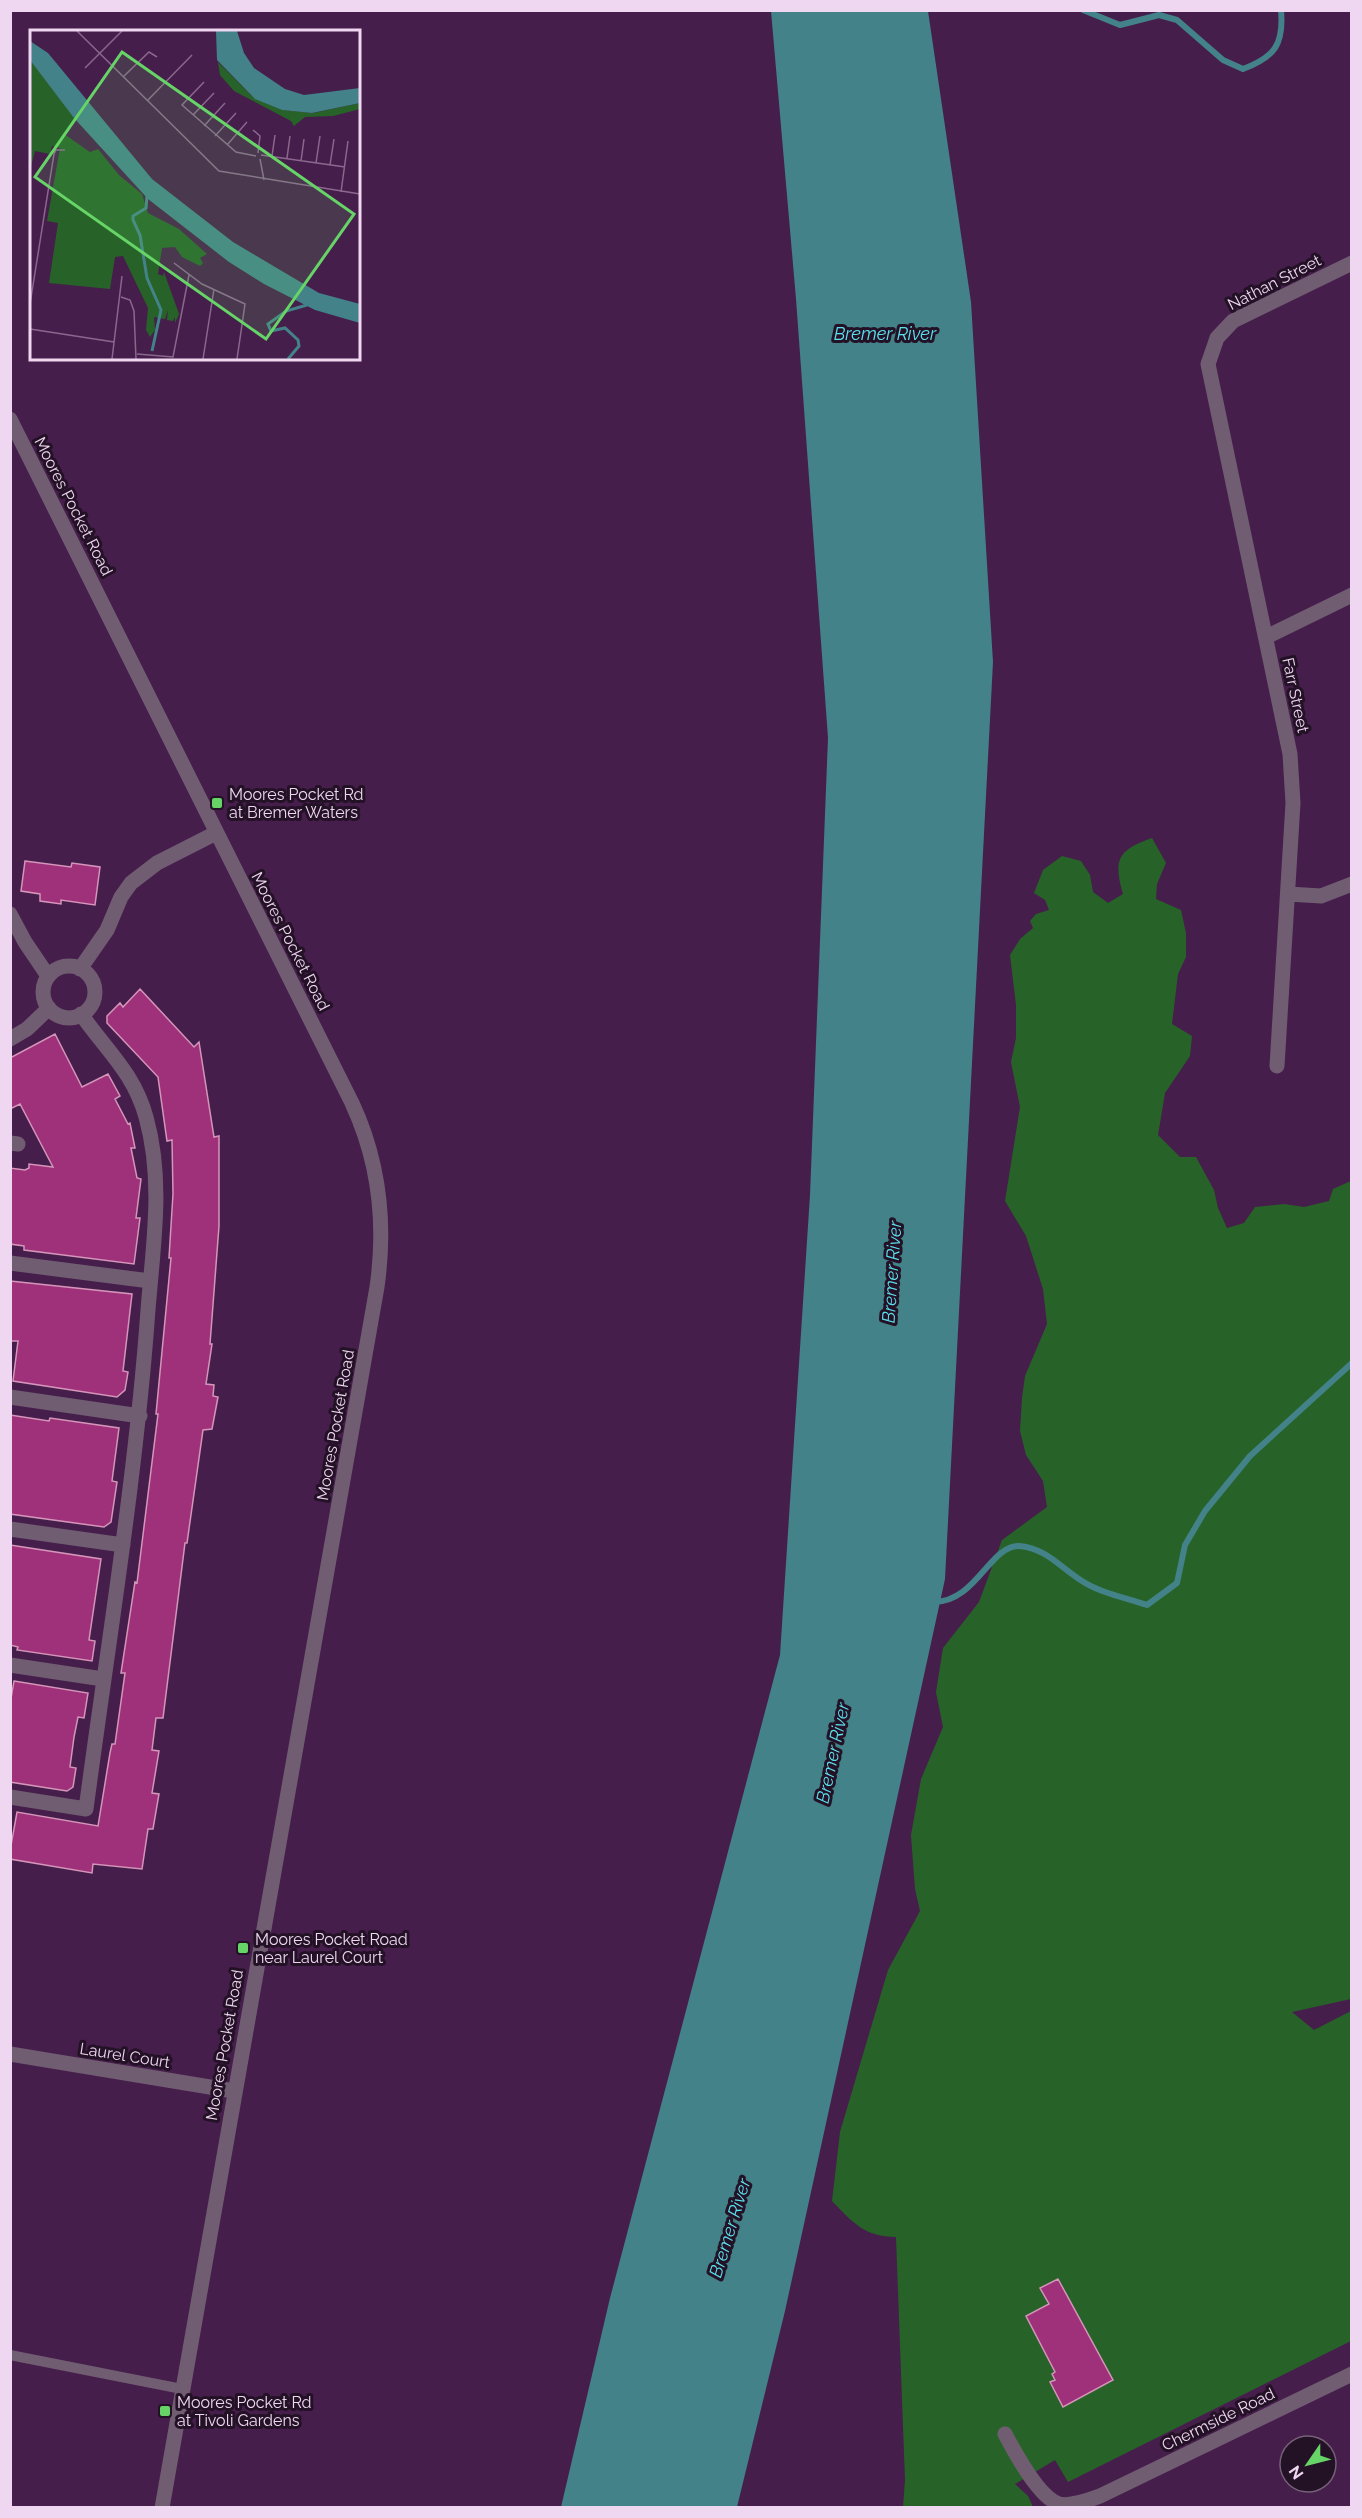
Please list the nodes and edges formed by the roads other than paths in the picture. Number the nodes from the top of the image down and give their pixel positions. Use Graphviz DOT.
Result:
graph roads {
  1 [pos="1352,263"];
  2 [pos="1216,338"];
  3 [pos="10,419"];
  4 [pos="1352,595"];
  5 [pos="1266,637"];
  6 [pos="216,833"];
  7 [pos="1352,884"];
  8 [pos="1288,894"];
  9 [pos="10,914"];
  10 [pos="80,969"];
  11 [pos="48,976"];
  12 [pos="49,1008"];
  13 [pos="81,1014"];
  14 [pos="10,1039"];
  15 [pos="1277,1066"];
  16 [pos="10,1263"];
  17 [pos="150,1281"];
  18 [pos="10,1397"];
  19 [pos="140,1416"];
  20 [pos="10,1529"];
  21 [pos="123,1545"];
  22 [pos="10,1665"];
  23 [pos="103,1679"];
  24 [pos="10,1797"];
  25 [pos="10,2054"];
  26 [pos="234,2091"];
  27 [pos="10,2355"];
  28 [pos="1352,2374"];
  29 [pos="182,2389"];
  30 [pos="1005,2434"];
  31 [pos="162,2508"];
  1 -- 2 [label="street, Nathan Street"];
  2 -- 5 [label="street, Farr Street"];
  3 -- 6 [label="street, Moores Pocket Road"];
  4 -- 5 [label="street"];
  5 -- 8 [label="street, Farr Street"];
  6 -- 10 [label="street"];
  6 -- 26 [label="street, Moores Pocket Road"];
  7 -- 8 [label="street"];
  8 -- 15 [label="street, Farr Street"];
  9 -- 11 [label="street"];
  10 -- 11 [label="street"];
  10 -- 13 [label="street"];
  11 -- 12 [label="street"];
  12 -- 13 [label="street"];
  12 -- 14 [label="street"];
  13 -- 17 [label="street"];
  16 -- 17 [label="street"];
  17 -- 19 [label="street"];
  18 -- 19 [label="street"];
  19 -- 21 [label="street"];
  20 -- 21 [label="street"];
  21 -- 23 [label="street"];
  22 -- 23 [label="street"];
  23 -- 24 [label="street"];
  25 -- 26 [label="street, Laurel Court"];
  26 -- 29 [label="street, Moores Pocket Road"];
  27 -- 29 [label="lane"];
  28 -- 30 [label="street, Chermside Road"];
  29 -- 31 [label="street, Moores Pocket Road"];
}
